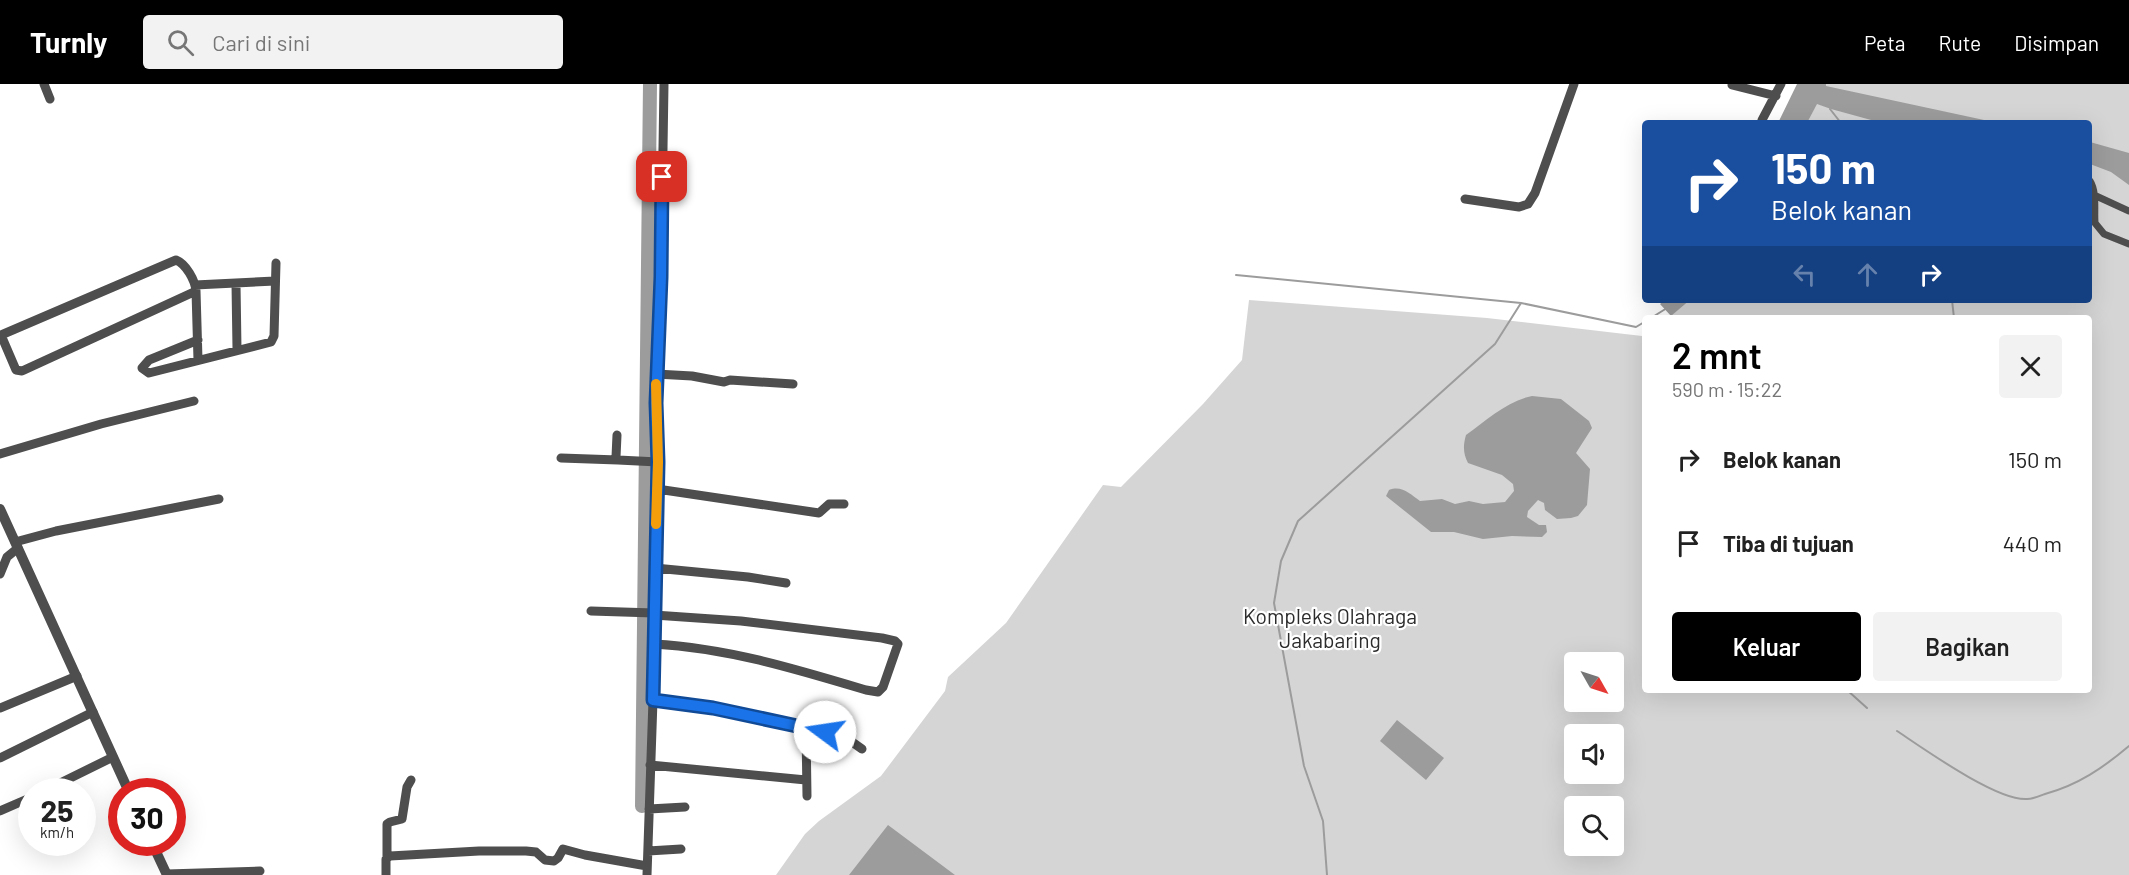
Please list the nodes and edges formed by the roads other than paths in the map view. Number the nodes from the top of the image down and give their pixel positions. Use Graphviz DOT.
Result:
graph roads {
  1 [pos="44,84"];
  2 [pos="664,84"];
  3 [pos="1574,84"];
  4 [pos="1781,84"];
  5 [pos="1732,85"];
  6 [pos="1776,96"];
  7 [pos="50,99"];
  8 [pos="1762,120"];
  9 [pos="2092,184"];
  10 [pos="2094,195"];
  11 [pos="1465,200"];
  12 [pos="2129,211"];
  13 [pos="2129,244"];
  14 [pos="276,263"];
  15 [pos="275,281"];
  16 [pos="236,284"];
  17 [pos="196,288"];
  18 [pos="1,339"];
  19 [pos="198,340"];
  20 [pos="237,349"];
  21 [pos="198,360"];
  22 [pos="656,374"];
  23 [pos="793,384"];
  24 [pos="194,401"];
  25 [pos="616,435"];
  26 [pos="0,454"];
  27 [pos="561,458"];
  28 [pos="618,460"];
  29 [pos="650,462"];
  30 [pos="657,489"];
  31 [pos="219,499"];
  32 [pos="844,504"];
  33 [pos="1,515"];
  34 [pos="17,545"];
  35 [pos="655,568"];
  36 [pos="0,574"];
  37 [pos="786,583"];
  38 [pos="591,611"];
  39 [pos="653,613"];
  40 [pos="654,644"];
  41 [pos="77,676"];
  42 [pos="653,700"];
  43 [pos="0,708"];
  44 [pos="93,712"];
  45 [pos="806,728"];
  46 [pos="862,749"];
  47 [pos="113,757"];
  48 [pos="0,758"];
  49 [pos="650,765"];
  50 [pos="70,778"];
  51 [pos="123,778"];
  52 [pos="411,780"];
  53 [pos="806,780"];
  54 [pos="807,796"];
  55 [pos="18,803"];
  56 [pos="685,807"];
  57 [pos="649,809"];
  58 [pos="0,811"];
  59 [pos="681,849"];
  60 [pos="648,851"];
  61 [pos="158,856"];
  62 [pos="387,858"];
  63 [pos="647,870"];
  64 [pos="260,871"];
  65 [pos="167,874"];
  66 [pos="386,875"];
  1 -- 7 [label="street"];
  2 -- 22 [label="street"];
  3 -- 11 [label="street"];
  4 -- 6 [label="street"];
  5 -- 6 [label="street"];
  6 -- 8 [label="street"];
  9 -- 10 [label="street"];
  10 -- 12 [label="street"];
  10 -- 13 [label="street"];
  14 -- 15 [label="street"];
  15 -- 16 [label="street"];
  15 -- 20 [label="street"];
  16 -- 17 [label="street"];
  16 -- 20 [label="street"];
  17 -- 18 [label="street"];
  17 -- 18 [label="street"];
  17 -- 19 [label="street"];
  19 -- 21 [label="street"];
  19 -- 21 [label="street"];
  20 -- 21 [label="street"];
  22 -- 23 [label="street"];
  22 -- 29 [label="street"];
  24 -- 26 [label="street"];
  25 -- 28 [label="street"];
  27 -- 28 [label="street"];
  28 -- 29 [label="street"];
  29 -- 30 [label="street"];
  30 -- 32 [label="street"];
  30 -- 35 [label="street"];
  31 -- 34 [label="street"];
  33 -- 34 [label="street"];
  34 -- 36 [label="street"];
  34 -- 41 [label="street"];
  35 -- 37 [label="street"];
  35 -- 39 [label="street"];
  38 -- 39 [label="street"];
  39 -- 40 [label="street"];
  39 -- 40 [label="street"];
  40 -- 42 [label="street"];
  41 -- 43 [label="street"];
  41 -- 44 [label="street"];
  42 -- 45 [label="street"];
  42 -- 49 [label="street"];
  44 -- 47 [label="street"];
  44 -- 48 [label="street"];
  45 -- 46 [label="street"];
  45 -- 53 [label="street"];
  47 -- 50 [label="street"];
  47 -- 51 [label="street"];
  49 -- 53 [label="street"];
  49 -- 57 [label="street"];
  52 -- 62 [label="street"];
  53 -- 54 [label="street"];
  55 -- 58 [label="street"];
  56 -- 57 [label="street"];
  57 -- 60 [label="street"];
  59 -- 60 [label="street"];
  60 -- 63 [label="street"];
  61 -- 65 [label="street"];
  62 -- 63 [label="street"];
  62 -- 66 [label="street"];
  64 -- 65 [label="street"];
}
